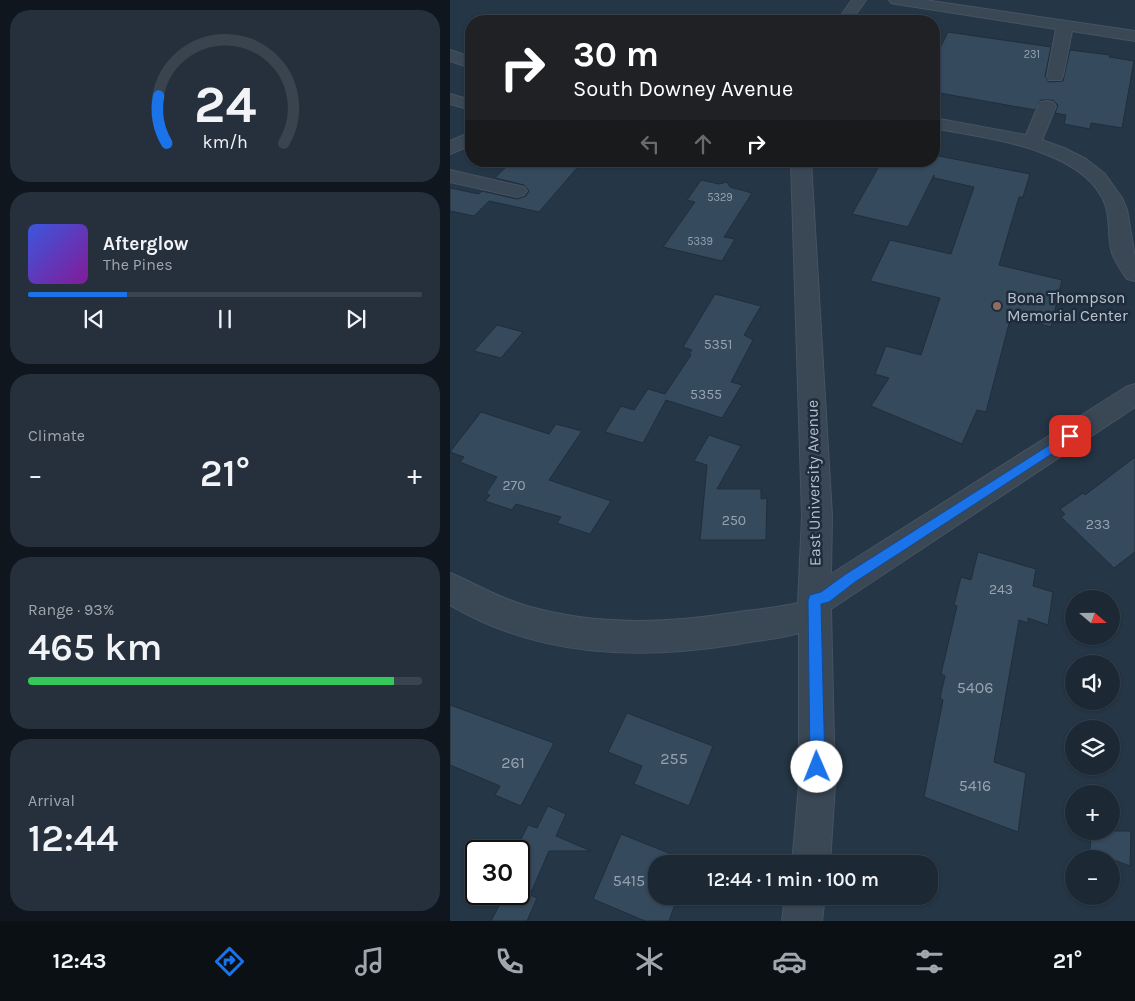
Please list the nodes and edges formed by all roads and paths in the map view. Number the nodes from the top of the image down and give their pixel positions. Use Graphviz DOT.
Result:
graph roads {
  1 [pos="859,0"];
  2 [pos="896,0"];
  3 [pos="848,15"];
  4 [pos="1064,26"];
  5 [pos="1135,36"];
  6 [pos="450,55"];
  7 [pos="465,61"];
  8 [pos="1056,76"];
  9 [pos="450,99"];
  10 [pos="465,103"];
  11 [pos="1047,106"];
  12 [pos="940,124"];
  13 [pos="1032,142"];
  14 [pos="802,167"];
  15 [pos="450,176"];
  16 [pos="517,191"];
  17 [pos="1135,274"];
  18 [pos="1135,394"];
  19 [pos="450,588"];
  20 [pos="815,600"];
  21 [pos="811,855"];
  22 [pos="805,905"];
  23 [pos="802,921"];
  1 -- 3 [label="street"];
  2 -- 4 [label="street"];
  4 -- 5 [label="street"];
  4 -- 8 [label="street"];
  6 -- 7 [label="street"];
  9 -- 10 [label="street"];
  11 -- 13 [label="street"];
  12 -- 13 [label="street"];
  13 -- 17 [label="street"];
  14 -- 20 [label="street, East University Avenue"];
  15 -- 16 [label="street"];
  18 -- 20 [label="street"];
  19 -- 20 [label="street"];
  20 -- 21 [label="street, East University Avenue"];
  22 -- 23 [label="street"];
}
